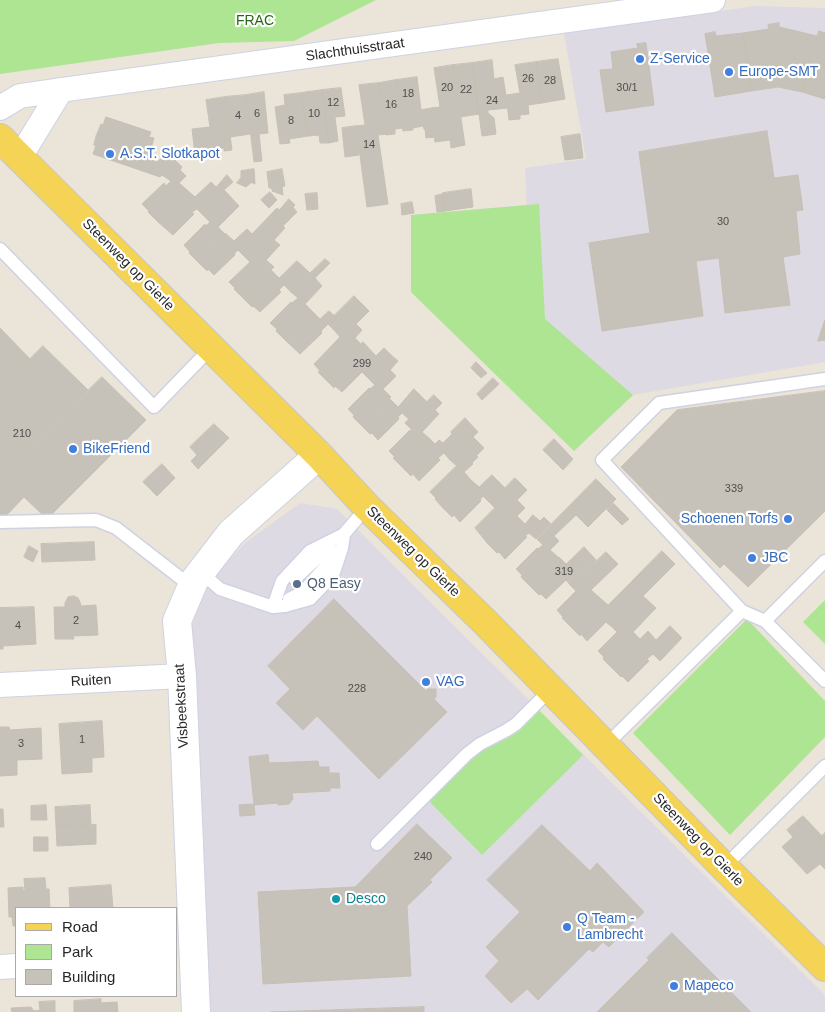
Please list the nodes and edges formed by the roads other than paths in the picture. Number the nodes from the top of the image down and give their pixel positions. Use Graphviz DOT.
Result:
graph roads {
  1 [pos="713,0"];
  2 [pos="61,90"];
  3 [pos="0,108"];
  4 [pos="0,138"];
  5 [pos="20,158"];
  6 [pos="0,249"];
  7 [pos="211,348"];
  8 [pos="825,379"];
  9 [pos="319,455"];
  10 [pos="367,507"];
  11 [pos="0,522"];
  12 [pos="344,534"];
  13 [pos="825,561"];
  14 [pos="196,580"];
  15 [pos="273,607"];
  16 [pos="742,611"];
  17 [pos="765,621"];
  18 [pos="182,676"];
  19 [pos="825,682"];
  20 [pos="0,685"];
  21 [pos="551,688"];
  22 [pos="606,745"];
  23 [pos="825,766"];
  24 [pos="377,844"];
  25 [pos="724,867"];
  26 [pos="185,958"];
  27 [pos="15,966"];
  28 [pos="0,967"];
  29 [pos="825,967"];
  30 [pos="196,1012"];
  1 -- 2 [label="street, Slachthuisstraat"];
  2 -- 3 [label="street, Slachthuisstraat"];
  2 -- 5 [label="street"];
  4 -- 5 [label="main road, Steenweg op Gierle"];
  5 -- 7 [label="main road, Steenweg op Gierle"];
  6 -- 7 [label="lane"];
  7 -- 9 [label="main road, Steenweg op Gierle"];
  8 -- 16 [label="lane"];
  9 -- 10 [label="main road, Steenweg op Gierle"];
  9 -- 14 [label="street, Visbeekstraat"];
  10 -- 12 [label="lane"];
  10 -- 21 [label="main road, Steenweg op Gierle"];
  11 -- 14 [label="lane"];
  12 -- 15 [label="lane"];
  12 -- 15 [label="lane"];
  13 -- 17 [label="lane"];
  14 -- 15 [label="lane"];
  14 -- 18 [label="street, Visbeekstraat"];
  16 -- 17 [label="lane"];
  16 -- 22 [label="lane"];
  17 -- 19 [label="lane"];
  18 -- 20 [label="street, Ruiten"];
  18 -- 26 [label="street, Visbeekstraat"];
  21 -- 22 [label="main road, Steenweg op Gierle"];
  21 -- 24 [label="lane"];
  22 -- 25 [label="main road, Steenweg op Gierle"];
  23 -- 25 [label="lane"];
  25 -- 29 [label="main road, Steenweg op Gierle"];
  26 -- 30 [label="street, Visbeekstraat"];
  27 -- 28 [label="street"];
}
